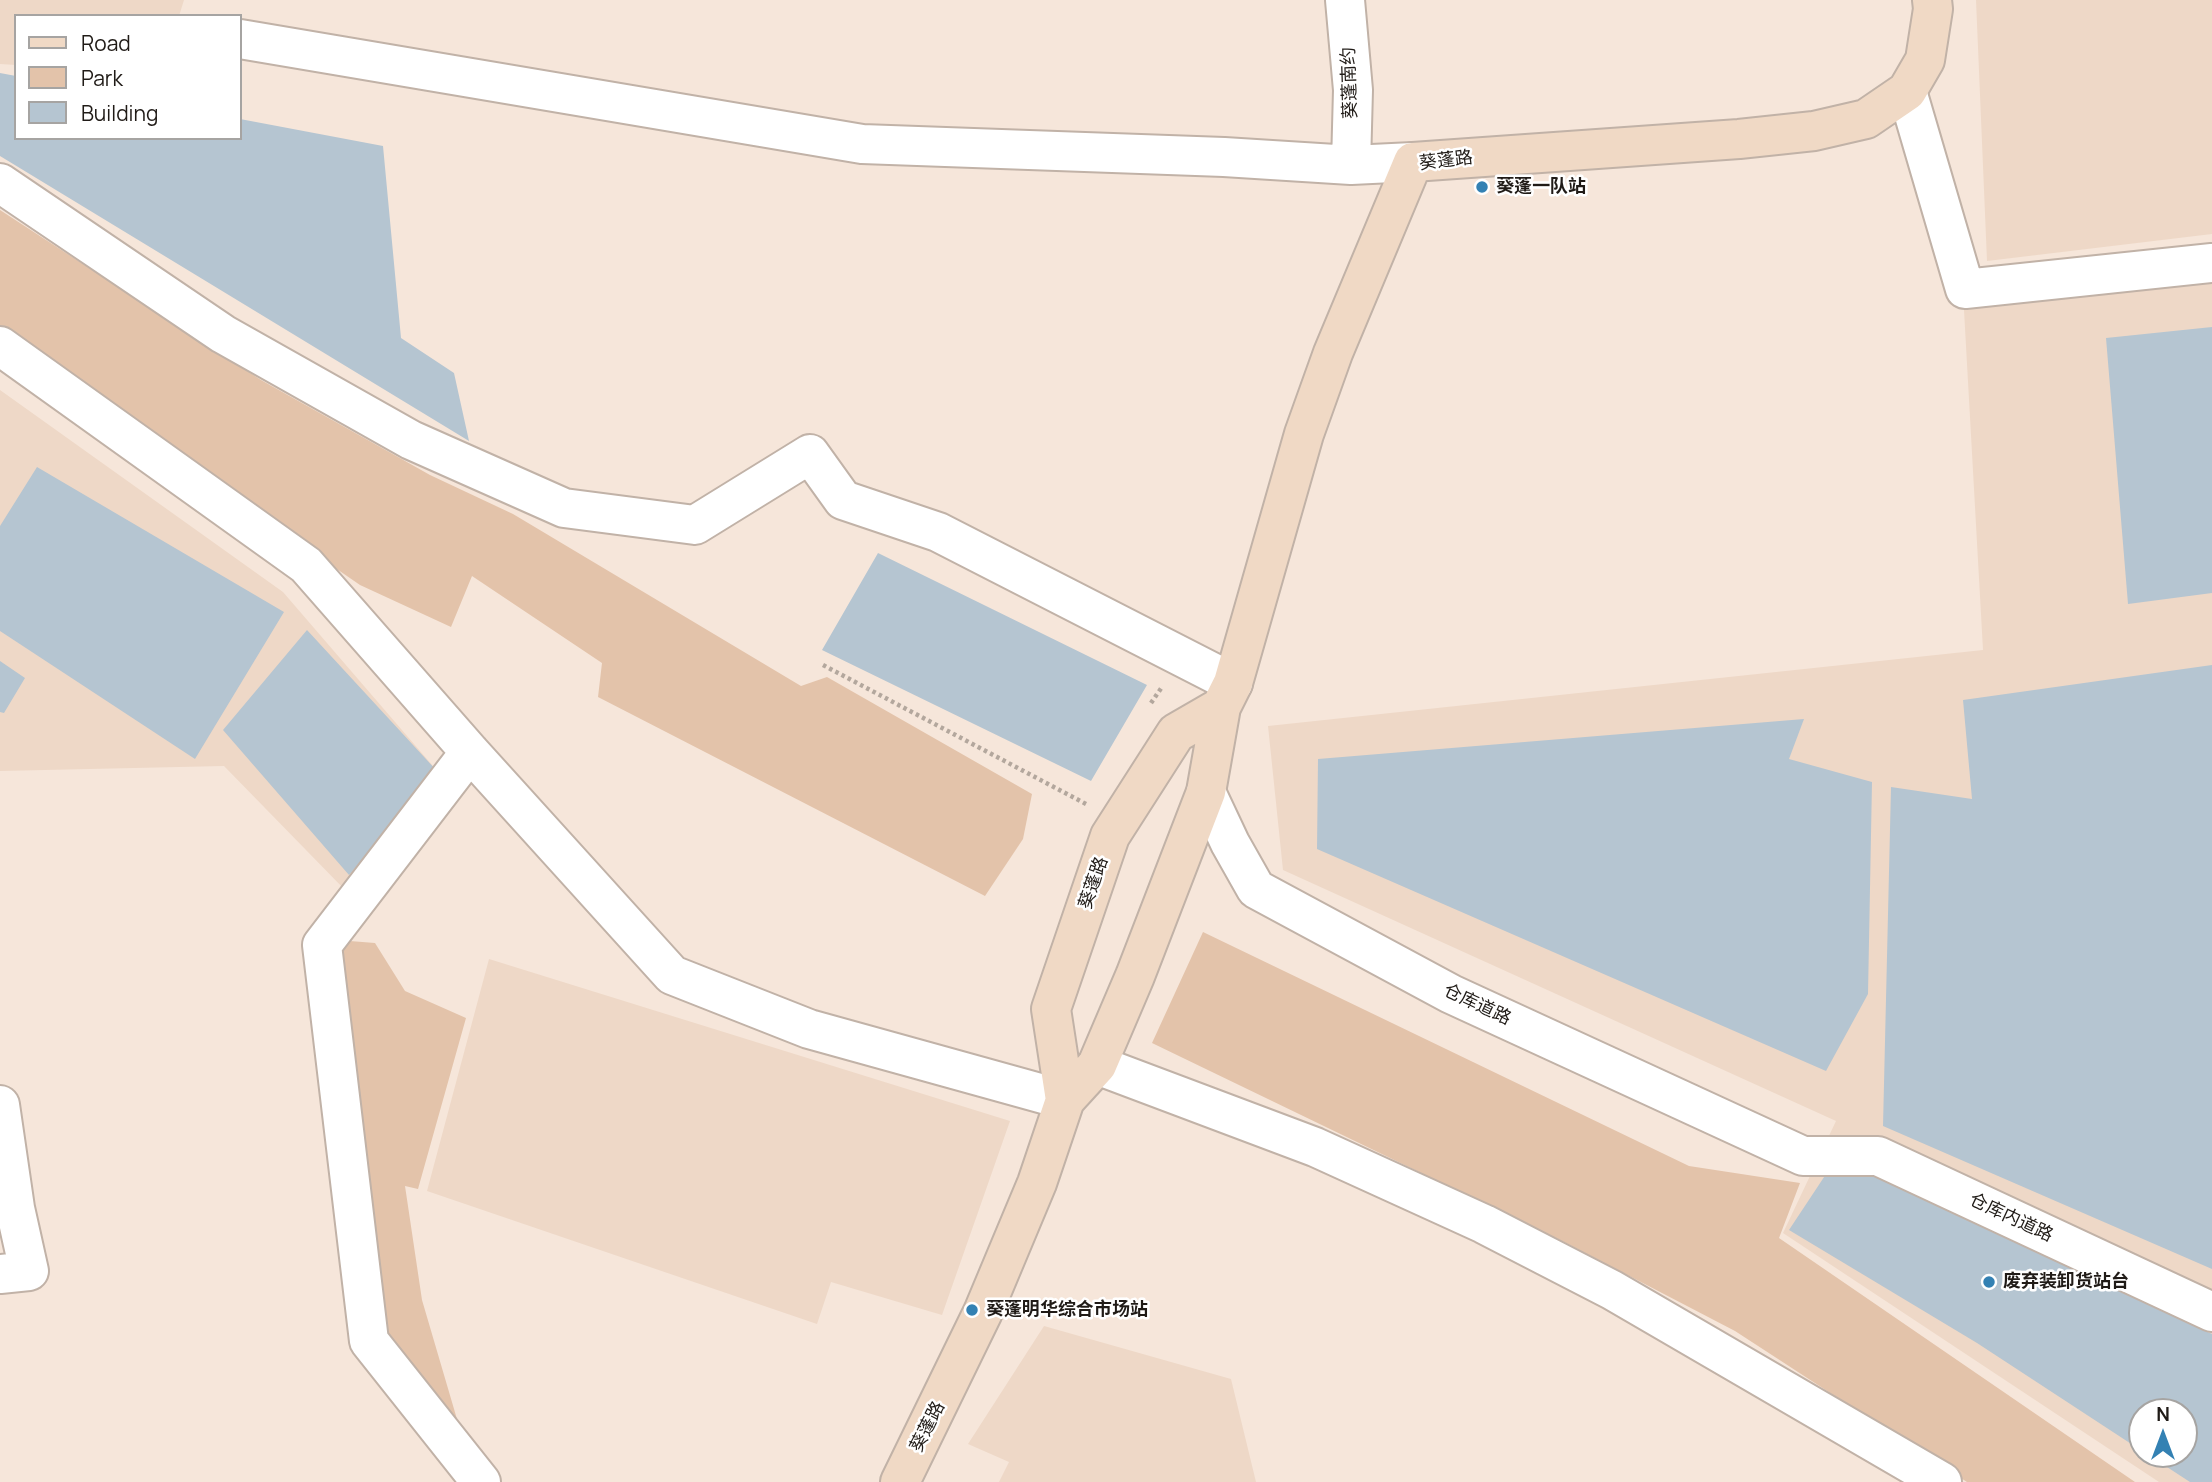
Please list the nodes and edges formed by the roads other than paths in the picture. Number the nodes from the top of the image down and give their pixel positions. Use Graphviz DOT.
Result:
graph roads {
  1 [pos="1345,0"];
  2 [pos="1932,0"];
  3 [pos="242,39"];
  4 [pos="1907,91"];
  5 [pos="1413,162"];
  6 [pos="1351,165"];
  7 [pos="0,183"];
  8 [pos="2212,263"];
  9 [pos="0,346"];
  10 [pos="1227,695"];
  11 [pos="470,752"];
  12 [pos="1206,792"];
  13 [pos="1097,1065"];
  14 [pos="1065,1100"];
  15 [pos="0,1105"];
  16 [pos="1803,1156"];
  17 [pos="0,1274"];
  18 [pos="2212,1312"];
  19 [pos="481,1482"];
  20 [pos="900,1482"];
  21 [pos="1942,1482"];
  1 -- 6 [label="street, 葵蓬南约"];
  2 -- 4 [label="street, 葵蓬路"];
  3 -- 6 [label="street"];
  4 -- 5 [label="street, 葵蓬路"];
  4 -- 8 [label="street"];
  5 -- 6 [label="street"];
  5 -- 10 [label="street, 葵蓬路"];
  7 -- 10 [label="street"];
  9 -- 11 [label="street"];
  10 -- 12 [label="street, 葵蓬路"];
  10 -- 14 [label="street, 葵蓬路"];
  11 -- 14 [label="street"];
  11 -- 19 [label="street"];
  12 -- 13 [label="street, 葵蓬路"];
  12 -- 16 [label="street, 仓库道路"];
  13 -- 14 [label="street, 葵蓬路"];
  13 -- 21 [label="street"];
  14 -- 20 [label="street, 葵蓬路"];
  15 -- 17 [label="street"];
  16 -- 18 [label="street, 仓库内道路"];
}
